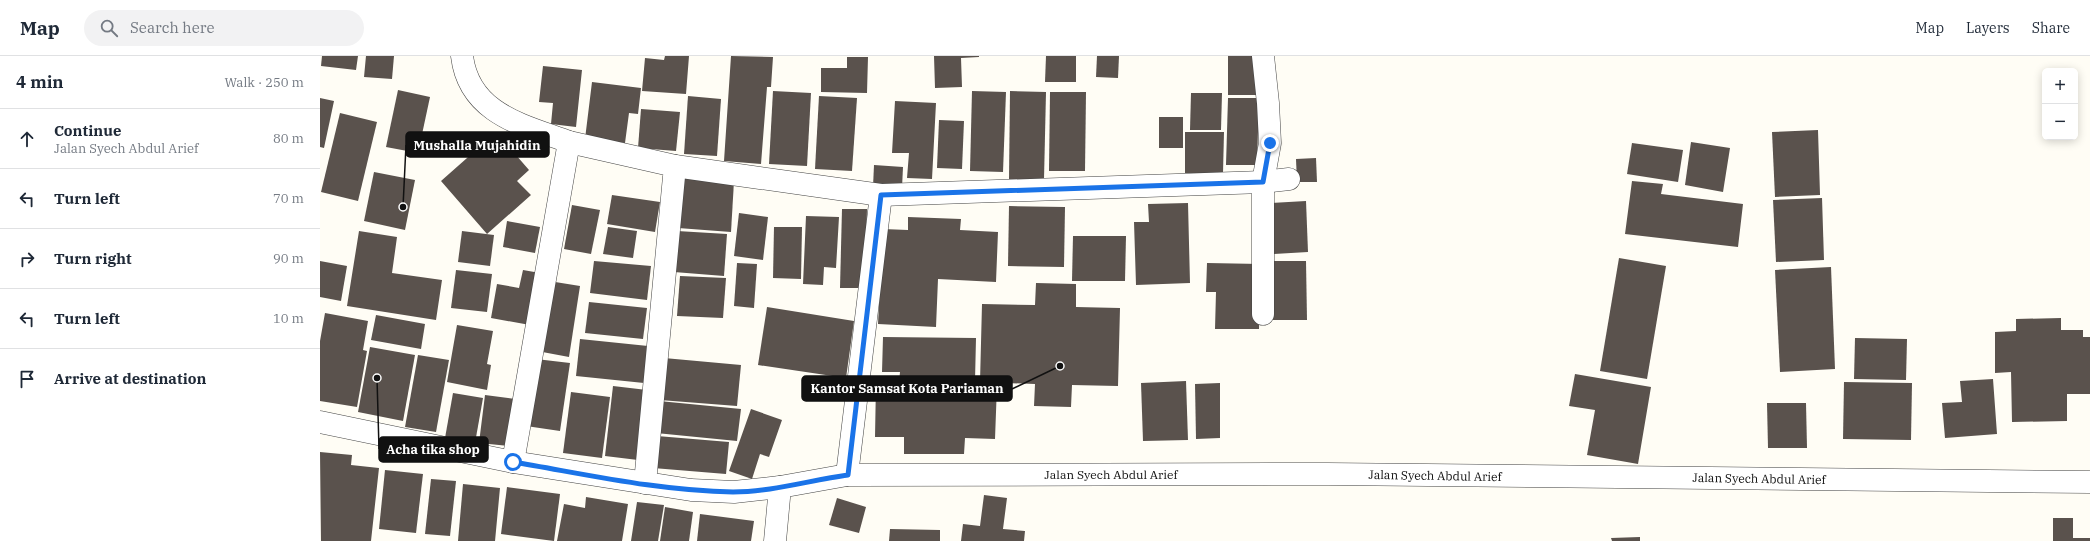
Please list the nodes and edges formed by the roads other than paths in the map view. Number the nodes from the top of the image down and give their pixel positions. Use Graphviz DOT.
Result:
graph roads {
  1 [pos="462,56"];
  2 [pos="1263,56"];
  3 [pos="569,142"];
  4 [pos="675,166"];
  5 [pos="1289,179"];
  6 [pos="1263,182"];
  7 [pos="881,195"];
  8 [pos="1263,314"];
  9 [pos="320,422"];
  10 [pos="513,462"];
  11 [pos="848,475"];
  12 [pos="2090,482"];
  13 [pos="645,483"];
  14 [pos="780,488"];
  15 [pos="775,541"];
  1 -- 3 [label="street"];
  2 -- 6 [label="street"];
  3 -- 4 [label="street"];
  3 -- 10 [label="street"];
  4 -- 7 [label="street"];
  4 -- 13 [label="street"];
  5 -- 6 [label="street"];
  6 -- 7 [label="street"];
  6 -- 8 [label="street"];
  7 -- 11 [label="street"];
  9 -- 10 [label="street, Jalan Syech Abdul Arief"];
  10 -- 13 [label="street, Jalan Syech Abdul Arief"];
  11 -- 12 [label="street, Jalan Syech Abdul Arief"];
  11 -- 14 [label="street, Jalan Syech Abdul Arief"];
  13 -- 14 [label="street, Jalan Syech Abdul Arief"];
  14 -- 15 [label="street"];
}
